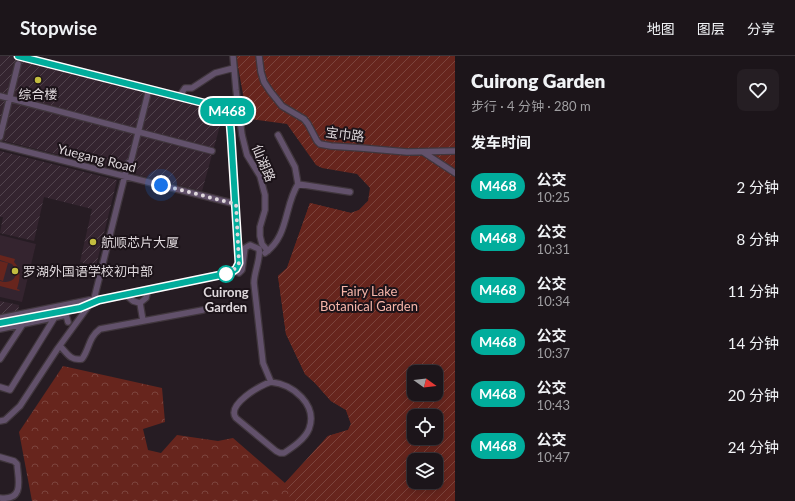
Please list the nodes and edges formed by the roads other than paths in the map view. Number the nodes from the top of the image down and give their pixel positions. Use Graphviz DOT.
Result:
graph roads {
  1 [pos="18,56"];
  2 [pos="233,56"];
  3 [pos="259,56"];
  4 [pos="18,64"];
  5 [pos="234,68"];
  6 [pos="149,89"];
  7 [pos="0,96"];
  8 [pos="179,97"];
  9 [pos="9,98"];
  10 [pos="138,132"];
  11 [pos="278,135"];
  12 [pos="0,137"];
  13 [pos="0,145"];
  14 [pos="212,151"];
  15 [pos="455,151"];
  16 [pos="423,152"];
  17 [pos="455,173"];
  18 [pos="125,176"];
  19 [pos="298,184"];
  20 [pos="350,192"];
  21 [pos="236,204"];
  22 [pos="268,251"];
  23 [pos="260,256"];
  24 [pos="232,272"];
  25 [pos="148,290"];
  26 [pos="126,295"];
  27 [pos="92,301"];
  28 [pos="140,303"];
  29 [pos="203,310"];
  30 [pos="55,317"];
  31 [pos="0,318"];
  32 [pos="143,321"];
  33 [pos="68,322"];
  34 [pos="0,323"];
  35 [pos="23,324"];
  36 [pos="0,329"];
  37 [pos="60,346"];
  38 [pos="0,359"];
  39 [pos="271,382"];
  40 [pos="0,387"];
  41 [pos="0,421"];
  42 [pos="0,457"];
  43 [pos="0,498"];
  1 -- 6 [label="street"];
  2 -- 5 [label="street, 仙湖路"];
  3 -- 16 [label="street, 宝巾路"];
  4 -- 9 [label="street"];
  5 -- 8 [label="street"];
  5 -- 22 [label="street, 仙湖路"];
  6 -- 8 [label="street"];
  6 -- 10 [label="street"];
  7 -- 9 [label="street"];
  8 -- 21 [label="street"];
  9 -- 10 [label="street"];
  9 -- 12 [label="street"];
  10 -- 14 [label="street"];
  10 -- 18 [label="street"];
  11 -- 19 [label="street"];
  13 -- 18 [label="street, Yuegang Road"];
  15 -- 16 [label="street, 宝巾路"];
  16 -- 17 [label="street"];
  18 -- 21 [label="street, Yuegang Road"];
  18 -- 27 [label="street"];
  19 -- 20 [label="street"];
  19 -- 22 [label="street"];
  21 -- 24 [label="street"];
  22 -- 23 [label="street"];
  23 -- 24 [label="street"];
  23 -- 39 [label="street"];
  24 -- 25 [label="street"];
  25 -- 26 [label="street"];
  25 -- 28 [label="street"];
  26 -- 27 [label="street"];
  26 -- 28 [label="street"];
  27 -- 31 [label="street"];
  27 -- 34 [label="street"];
  27 -- 37 [label="street"];
  28 -- 32 [label="street"];
  29 -- 32 [label="street"];
  30 -- 33 [label="street"];
  30 -- 35 [label="street"];
  30 -- 40 [label="street"];
  32 -- 37 [label="street"];
  35 -- 36 [label="street"];
  35 -- 38 [label="street"];
  37 -- 41 [label="street"];
  39 -- 39 [label="street"];
  42 -- 43 [label="street"];
}
